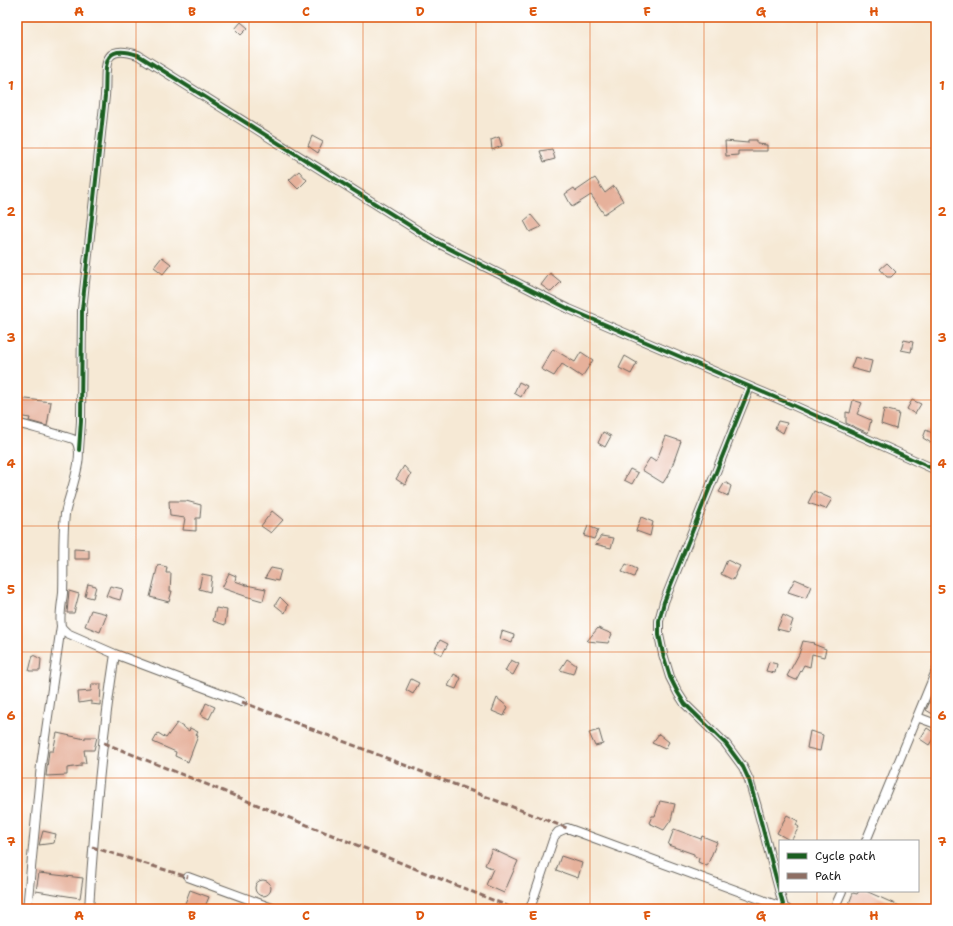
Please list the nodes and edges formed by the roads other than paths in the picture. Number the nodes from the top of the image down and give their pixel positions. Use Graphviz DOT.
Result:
graph roads {
  1 [pos="750,387"];
  2 [pos="17,423"];
  3 [pos="79,450"];
  4 [pos="936,470"];
  5 [pos="61,626"];
  6 [pos="115,654"];
  7 [pos="936,670"];
  8 [pos="242,702"];
  9 [pos="917,717"];
  10 [pos="936,724"];
  11 [pos="866,840"];
  12 [pos="188,877"];
  13 [pos="779,885"];
  14 [pos="781,892"];
  15 [pos="842,892"];
  16 [pos="27,909"];
  17 [pos="89,909"];
  18 [pos="275,909"];
  19 [pos="530,909"];
  20 [pos="786,909"];
  21 [pos="834,909"];
  1 -- 3 [label="street"];
  1 -- 4 [label="street"];
  1 -- 13 [label="street"];
  2 -- 3 [label="street"];
  3 -- 5 [label="street"];
  5 -- 6 [label="street"];
  5 -- 16 [label="street"];
  6 -- 8 [label="street"];
  6 -- 17 [label="street"];
  7 -- 9 [label="street"];
  9 -- 10 [label="street"];
  9 -- 11 [label="street"];
  12 -- 18 [label="street"];
  14 -- 20 [label="street"];
  15 -- 21 [label="street"];
  19 -- 20 [label="street"];
}
